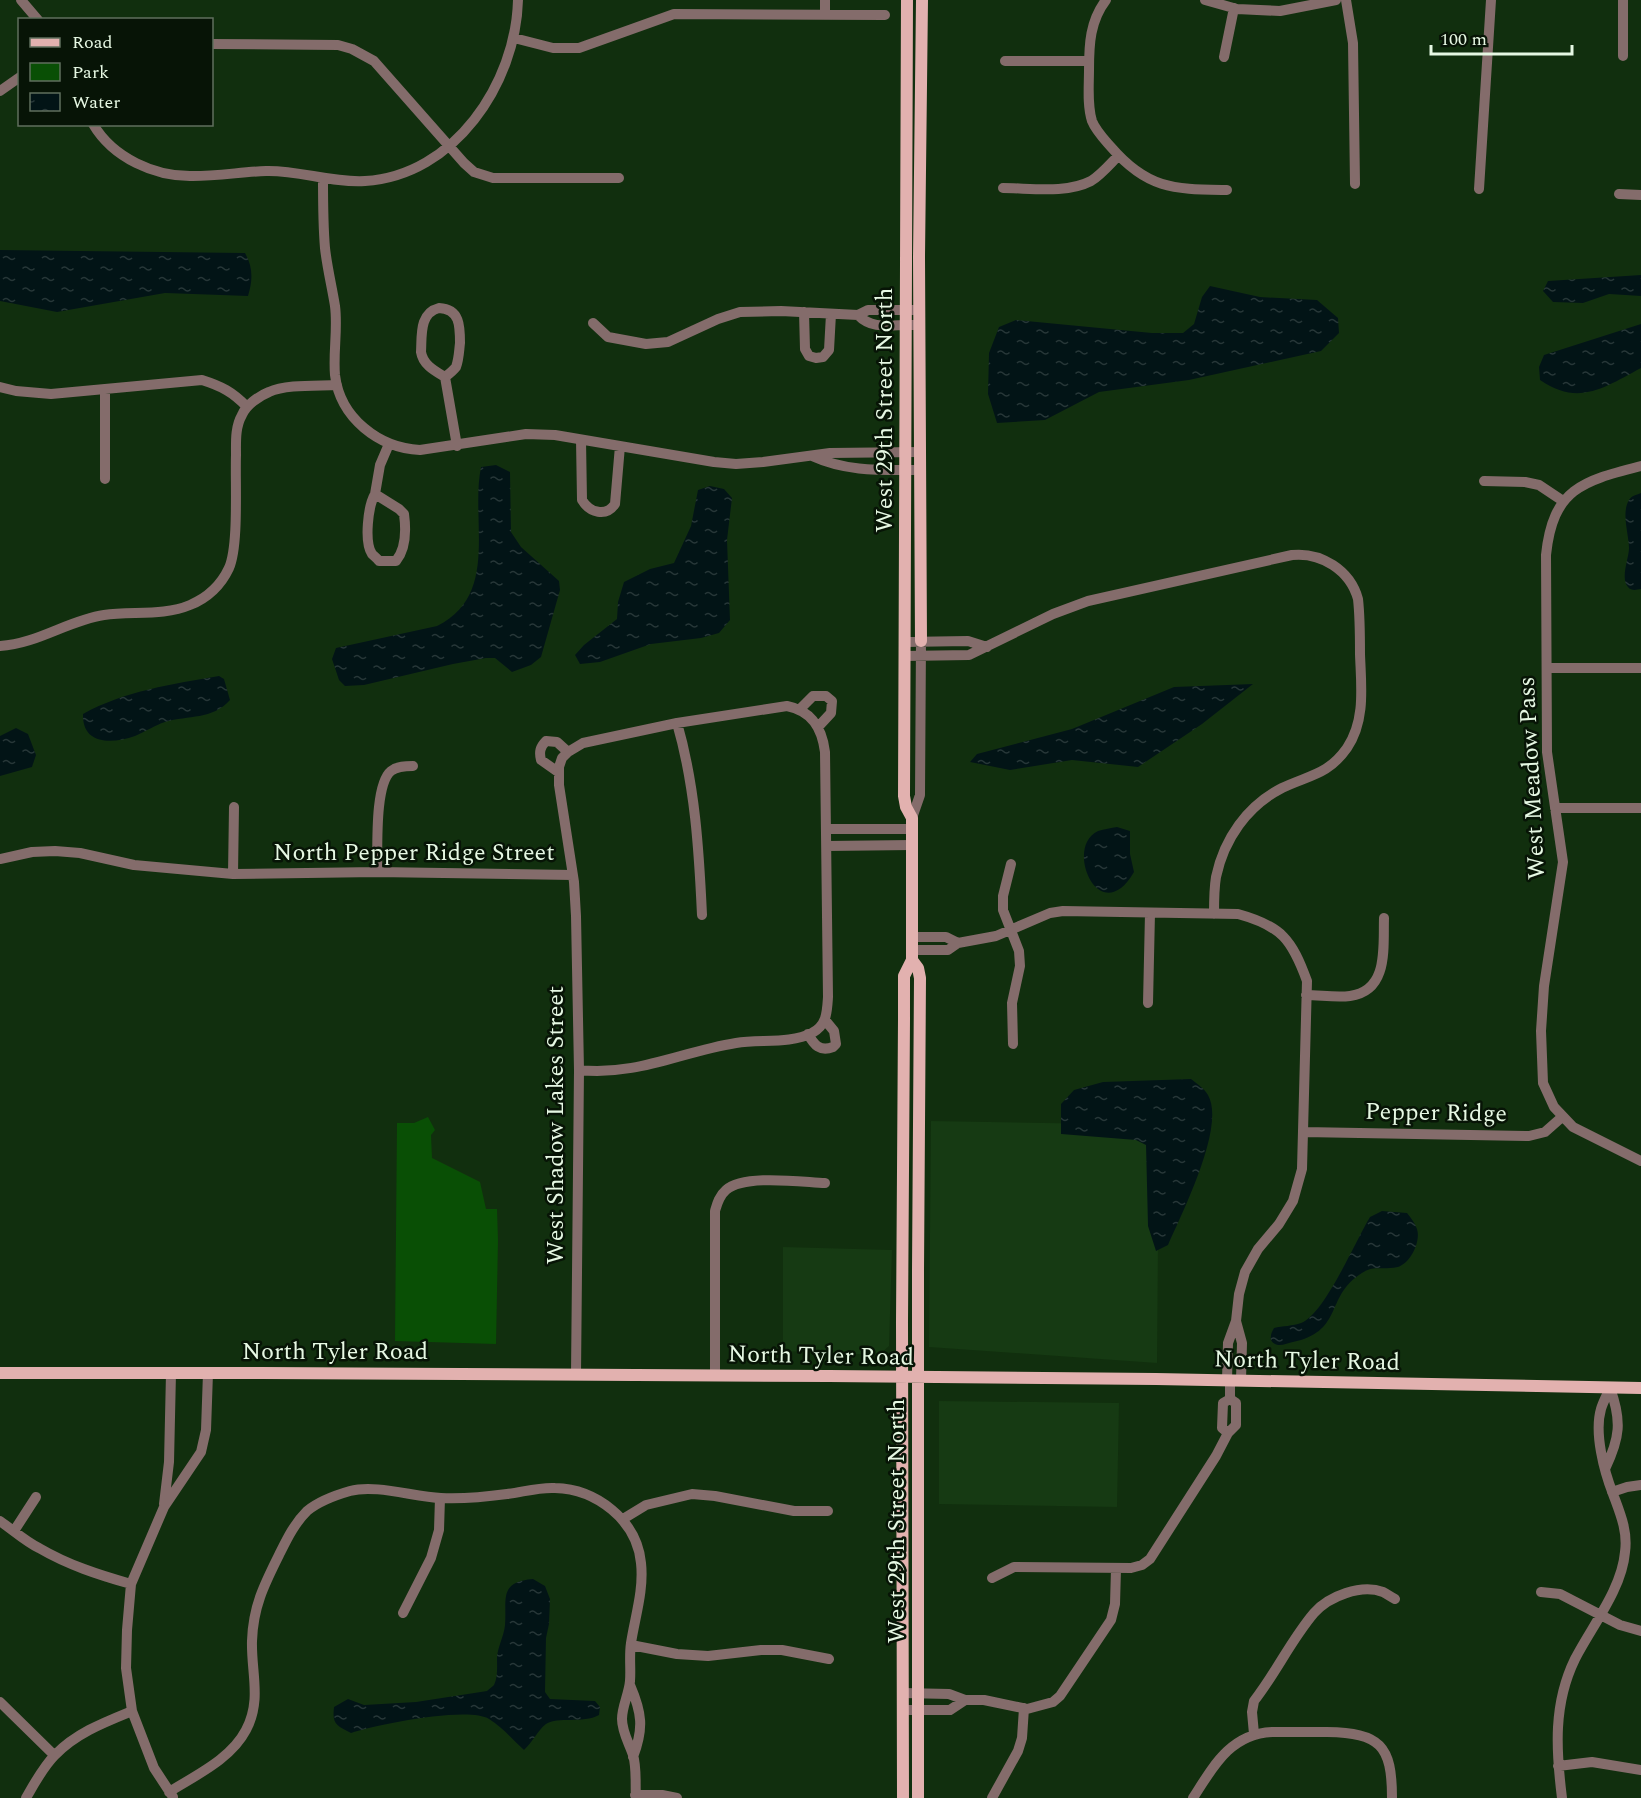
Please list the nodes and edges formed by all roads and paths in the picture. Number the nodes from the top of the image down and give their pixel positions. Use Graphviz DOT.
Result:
graph roads {
  1 [pos="21,0"];
  2 [pos="518,0"];
  3 [pos="825,0"];
  4 [pos="907,0"];
  5 [pos="922,0"];
  6 [pos="1106,0"];
  7 [pos="1205,0"];
  8 [pos="1336,0"];
  9 [pos="1346,0"];
  10 [pos="1491,0"];
  11 [pos="1623,0"];
  12 [pos="1234,8"];
  13 [pos="825,15"];
  14 [pos="885,15"];
  15 [pos="36,18"];
  16 [pos="514,38"];
  17 [pos="213,44"];
  18 [pos="1623,56"];
  19 [pos="1224,57"];
  20 [pos="1005,61"];
  21 [pos="1089,61"];
  22 [pos="18,78"];
  23 [pos="0,91"];
  24 [pos="907,99"];
  25 [pos="921,99"];
  26 [pos="95,126"];
  27 [pos="449,145"];
  28 [pos="1118,156"];
  29 [pos="619,178"];
  30 [pos="323,179"];
  31 [pos="1356,184"];
  32 [pos="1003,188"];
  33 [pos="1479,189"];
  34 [pos="1227,190"];
  35 [pos="1619,194"];
  36 [pos="1641,195"];
  37 [pos="906,309"];
  38 [pos="920,310"];
  39 [pos="804,312"];
  40 [pos="831,314"];
  41 [pos="858,315"];
  42 [pos="593,323"];
  43 [pos="906,325"];
  44 [pos="920,325"];
  45 [pos="445,376"];
  46 [pos="337,385"];
  47 [pos="0,387"];
  48 [pos="105,389"];
  49 [pos="247,407"];
  50 [pos="581,440"];
  51 [pos="389,444"];
  52 [pos="458,446"];
  53 [pos="620,446"];
  54 [pos="905,452"];
  55 [pos="918,452"];
  56 [pos="809,455"];
  57 [pos="1641,466"];
  58 [pos="905,470"];
  59 [pos="919,470"];
  60 [pos="105,479"];
  61 [pos="1484,481"];
  62 [pos="375,494"];
  63 [pos="1563,501"];
  64 [pos="921,641"];
  65 [pos="950,641"];
  66 [pos="905,642"];
  67 [pos="0,645"];
  68 [pos="987,647"];
  69 [pos="950,655"];
  70 [pos="905,656"];
  71 [pos="921,656"];
  72 [pos="1546,668"];
  73 [pos="1641,668"];
  74 [pos="799,710"];
  75 [pos="677,723"];
  76 [pos="818,727"];
  77 [pos="568,752"];
  78 [pos="413,766"];
  79 [pos="558,772"];
  80 [pos="234,807"];
  81 [pos="1555,808"];
  82 [pos="1641,808"];
  83 [pos="912,823"];
  84 [pos="827,829"];
  85 [pos="912,845"];
  86 [pos="827,846"];
  87 [pos="0,859"];
  88 [pos="1011,864"];
  89 [pos="377,872"];
  90 [pos="233,874"];
  91 [pos="573,875"];
  92 [pos="1150,913"];
  93 [pos="1214,914"];
  94 [pos="702,915"];
  95 [pos="1384,918"];
  96 [pos="1010,932"];
  97 [pos="912,949"];
  98 [pos="1306,995"];
  99 [pos="1148,1003"];
  100 [pos="825,1020"];
  101 [pos="808,1034"];
  102 [pos="1013,1044"];
  103 [pos="579,1070"];
  104 [pos="1562,1117"];
  105 [pos="1304,1132"];
  106 [pos="1641,1161"];
  107 [pos="825,1183"];
  108 [pos="903,1183"];
  109 [pos="918,1183"];
  110 [pos="171,1372"];
  111 [pos="0,1373"];
  112 [pos="208,1373"];
  113 [pos="576,1374"];
  114 [pos="715,1375"];
  115 [pos="902,1378"];
  116 [pos="919,1378"];
  117 [pos="1232,1380"];
  118 [pos="1610,1388"];
  119 [pos="1641,1388"];
  120 [pos="1605,1469"];
  121 [pos="1641,1485"];
  122 [pos="1612,1492"];
  123 [pos="36,1497"];
  124 [pos="440,1498"];
  125 [pos="164,1507"];
  126 [pos="828,1511"];
  127 [pos="623,1519"];
  128 [pos="0,1521"];
  129 [pos="14,1530"];
  130 [pos="1116,1569"];
  131 [pos="992,1578"];
  132 [pos="131,1584"];
  133 [pos="1541,1592"];
  134 [pos="1395,1599"];
  135 [pos="404,1613"];
  136 [pos="1601,1615"];
  137 [pos="1641,1630"];
  138 [pos="631,1645"];
  139 [pos="828,1659"];
  140 [pos="630,1685"];
  141 [pos="918,1692"];
  142 [pos="903,1693"];
  143 [pos="966,1700"];
  144 [pos="0,1702"];
  145 [pos="1024,1708"];
  146 [pos="903,1710"];
  147 [pos="918,1710"];
  148 [pos="132,1711"];
  149 [pos="1254,1734"];
  150 [pos="54,1755"];
  151 [pos="633,1757"];
  152 [pos="1558,1766"];
  153 [pos="1641,1770"];
  154 [pos="171,1795"];
  155 [pos="635,1796"];
  156 [pos="26,1798"];
  157 [pos="677,1798"];
  158 [pos="903,1798"];
  159 [pos="918,1798"];
  160 [pos="992,1798"];
  161 [pos="1193,1798"];
  162 [pos="1392,1798"];
  163 [pos="1562,1798"];
  1 -- 15 [label="street"];
  2 -- 16 [label="street"];
  3 -- 13 [label="street"];
  4 -- 24 [label="main road, West 29th Street North"];
  5 -- 25 [label="main road, West 29th Street North"];
  6 -- 21 [label="street"];
  7 -- 12 [label="street"];
  8 -- 12 [label="street"];
  9 -- 31 [label="street"];
  10 -- 33 [label="street"];
  11 -- 18 [label="street"];
  12 -- 19 [label="street"];
  13 -- 14 [label="street"];
  13 -- 16 [label="street"];
  16 -- 27 [label="street"];
  17 -- 27 [label="street"];
  20 -- 21 [label="street"];
  21 -- 28 [label="street"];
  22 -- 23 [label="street"];
  24 -- 25 [label="street"];
  24 -- 37 [label="main road, West 29th Street North"];
  25 -- 38 [label="main road, West 29th Street North"];
  26 -- 30 [label="street"];
  27 -- 29 [label="street"];
  27 -- 30 [label="street"];
  28 -- 32 [label="street"];
  28 -- 34 [label="street"];
  30 -- 46 [label="street"];
  35 -- 36 [label="street"];
  37 -- 38 [label="street"];
  37 -- 41 [label="street"];
  37 -- 43 [label="main road, West 29th Street North"];
  38 -- 44 [label="main road, West 29th Street North"];
  39 -- 40 [label="street"];
  39 -- 40 [label="street"];
  39 -- 42 [label="street"];
  40 -- 41 [label="street"];
  41 -- 43 [label="street"];
  43 -- 44 [label="street"];
  43 -- 54 [label="main road, West 29th Street North"];
  44 -- 55 [label="main road, West 29th Street North"];
  45 -- 45 [label="street"];
  45 -- 52 [label="street"];
  46 -- 49 [label="street"];
  46 -- 51 [label="street"];
  47 -- 48 [label="street"];
  48 -- 49 [label="street"];
  48 -- 60 [label="street"];
  49 -- 67 [label="street"];
  50 -- 52 [label="street"];
  50 -- 53 [label="street"];
  50 -- 53 [label="street"];
  51 -- 52 [label="street"];
  51 -- 62 [label="street"];
  53 -- 56 [label="street"];
  54 -- 55 [label="street"];
  54 -- 56 [label="street"];
  54 -- 58 [label="main road, West 29th Street North"];
  55 -- 59 [label="main road, West 29th Street North"];
  56 -- 58 [label="street"];
  57 -- 63 [label="street, West Meadow Pass"];
  58 -- 59 [label="street"];
  58 -- 66 [label="main road, West 29th Street North"];
  59 -- 64 [label="main road, West 29th Street North"];
  61 -- 63 [label="street"];
  62 -- 62 [label="street"];
  63 -- 72 [label="street, West Meadow Pass"];
  64 -- 65 [label="street"];
  64 -- 66 [label="street"];
  64 -- 71 [label="street, West 29th Street North"];
  65 -- 68 [label="street"];
  65 -- 69 [label="street"];
  66 -- 70 [label="main road, West 29th Street North"];
  68 -- 69 [label="street"];
  68 -- 93 [label="street"];
  69 -- 71 [label="street"];
  70 -- 71 [label="street"];
  70 -- 83 [label="main road, West 29th Street North"];
  71 -- 83 [label="street, West 29th Street North"];
  72 -- 73 [label="street"];
  72 -- 81 [label="street, West Meadow Pass"];
  74 -- 75 [label="street"];
  74 -- 76 [label="street"];
  74 -- 76 [label="street"];
  75 -- 77 [label="street"];
  75 -- 94 [label="street"];
  76 -- 84 [label="street"];
  77 -- 79 [label="street"];
  77 -- 79 [label="street"];
  78 -- 89 [label="street"];
  79 -- 91 [label="street, North Pepper Ridge Street"];
  80 -- 90 [label="street"];
  81 -- 82 [label="street"];
  81 -- 104 [label="street, West Meadow Pass"];
  83 -- 84 [label="street"];
  83 -- 85 [label="main road, West 29th Street North"];
  84 -- 86 [label="street"];
  85 -- 86 [label="street"];
  85 -- 97 [label="main road, West 29th Street North"];
  86 -- 100 [label="street"];
  87 -- 90 [label="street, North Pepper Ridge Street"];
  88 -- 96 [label="street"];
  89 -- 90 [label="street, North Pepper Ridge Street"];
  89 -- 91 [label="street, North Pepper Ridge Street"];
  91 -- 103 [label="street, West Shadow Lakes Street"];
  92 -- 93 [label="street"];
  92 -- 96 [label="street"];
  92 -- 99 [label="street"];
  93 -- 98 [label="street"];
  95 -- 98 [label="street"];
  96 -- 97 [label="street"];
  96 -- 102 [label="street"];
  97 -- 108 [label="main road, West 29th Street North"];
  97 -- 109 [label="main road, West 29th Street North"];
  98 -- 105 [label="street"];
  100 -- 101 [label="street"];
  100 -- 101 [label="street"];
  101 -- 103 [label="street"];
  103 -- 113 [label="street, West Shadow Lakes Street"];
  104 -- 105 [label="street, Pepper Ridge"];
  104 -- 106 [label="street, West Meadow Pass"];
  105 -- 117 [label="street"];
  107 -- 114 [label="street"];
  108 -- 109 [label="street"];
  108 -- 115 [label="main road, West 29th Street North"];
  109 -- 116 [label="main road, West 29th Street North"];
  110 -- 111 [label="main road, North Tyler Road"];
  110 -- 112 [label="main road, North Tyler Road"];
  110 -- 125 [label="street"];
  112 -- 113 [label="main road, North Tyler Road"];
  112 -- 125 [label="street"];
  113 -- 114 [label="main road, North Tyler Road"];
  114 -- 115 [label="main road, North Tyler Road"];
  115 -- 116 [label="main road, North Tyler Road"];
  115 -- 142 [label="main road, West 29th Street North"];
  116 -- 117 [label="main road, North Tyler Road"];
  116 -- 141 [label="main road, West 29th Street North"];
  117 -- 118 [label="main road, North Tyler Road"];
  117 -- 130 [label="street"];
  118 -- 119 [label="main road, North Tyler Road"];
  118 -- 120 [label="street"];
  118 -- 120 [label="street"];
  120 -- 122 [label="street"];
  121 -- 122 [label="street"];
  122 -- 136 [label="street"];
  123 -- 129 [label="street"];
  124 -- 127 [label="street"];
  124 -- 135 [label="street"];
  124 -- 154 [label="street"];
  125 -- 132 [label="street"];
  126 -- 127 [label="street"];
  127 -- 138 [label="street"];
  128 -- 129 [label="street"];
  129 -- 132 [label="street"];
  130 -- 131 [label="street"];
  130 -- 145 [label="street"];
  132 -- 148 [label="street"];
  133 -- 136 [label="street"];
  134 -- 149 [label="street"];
  136 -- 137 [label="street"];
  136 -- 152 [label="street"];
  138 -- 139 [label="street"];
  138 -- 140 [label="street"];
  140 -- 151 [label="street"];
  140 -- 151 [label="street"];
  141 -- 142 [label="street"];
  141 -- 143 [label="street"];
  141 -- 147 [label="main road, West 29th Street North"];
  142 -- 146 [label="main road, West 29th Street North"];
  143 -- 145 [label="street"];
  143 -- 147 [label="street"];
  144 -- 150 [label="street"];
  145 -- 160 [label="street"];
  146 -- 147 [label="street"];
  146 -- 158 [label="main road, West 29th Street North"];
  147 -- 159 [label="main road, West 29th Street North"];
  148 -- 150 [label="street"];
  148 -- 154 [label="street"];
  149 -- 161 [label="street"];
  149 -- 162 [label="street"];
  150 -- 156 [label="street"];
  151 -- 155 [label="street"];
  152 -- 153 [label="street"];
  152 -- 163 [label="street"];
  155 -- 157 [label="street"];
}
